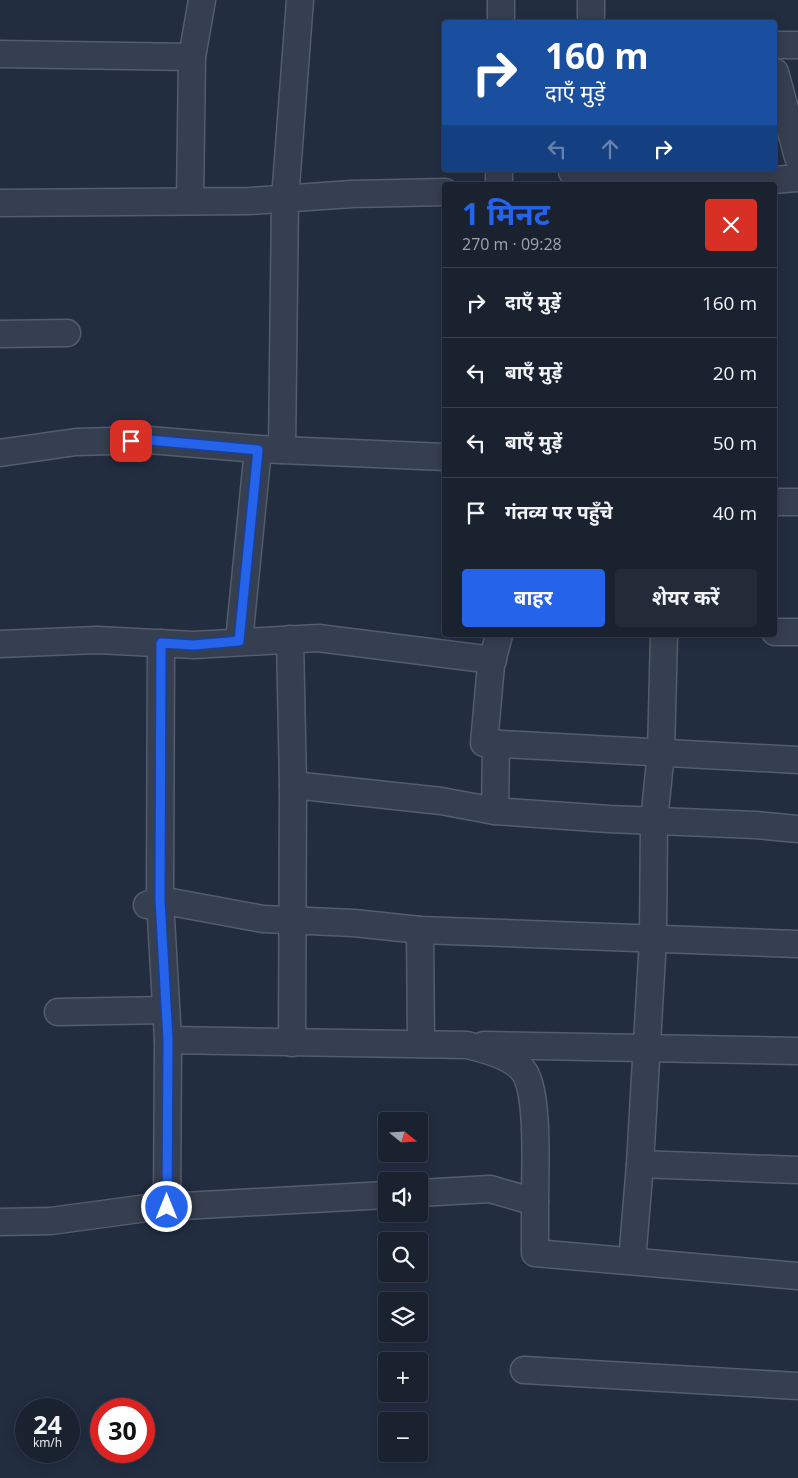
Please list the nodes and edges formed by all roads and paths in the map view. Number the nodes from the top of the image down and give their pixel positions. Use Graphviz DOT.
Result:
graph roads {
  1 [pos="202,0"];
  2 [pos="300,0"];
  3 [pos="501,0"];
  4 [pos="591,0"];
  5 [pos="501,20"];
  6 [pos="591,20"];
  7 [pos="777,45"];
  8 [pos="798,45"];
  9 [pos="0,54"];
  10 [pos="192,57"];
  11 [pos="777,79"];
  12 [pos="798,158"];
  13 [pos="572,172"];
  14 [pos="798,178"];
  15 [pos="680,182"];
  16 [pos="732,182"];
  17 [pos="442,192"];
  18 [pos="284,199"];
  19 [pos="190,201"];
  20 [pos="0,203"];
  21 [pos="67,333"];
  22 [pos="0,334"];
  23 [pos="270,450"];
  24 [pos="0,454"];
  25 [pos="442,457"];
  26 [pos="777,502"];
  27 [pos="798,502"];
  28 [pos="777,632"];
  29 [pos="798,632"];
  30 [pos="664,637"];
  31 [pos="290,639"];
  32 [pos="239,641"];
  33 [pos="161,643"];
  34 [pos="0,644"];
  35 [pos="496,647"];
  36 [pos="496,743"];
  37 [pos="662,752"];
  38 [pos="798,760"];
  39 [pos="293,785"];
  40 [pos="495,811"];
  41 [pos="654,820"];
  42 [pos="798,830"];
  43 [pos="154,903"];
  44 [pos="293,920"];
  45 [pos="420,930"];
  46 [pos="653,939"];
  47 [pos="798,944"];
  48 [pos="165,1010"];
  49 [pos="58,1012"];
  50 [pos="168,1040"];
  51 [pos="292,1043"];
  52 [pos="421,1044"];
  53 [pos="467,1045"];
  54 [pos="646,1047"];
  55 [pos="798,1051"];
  56 [pos="640,1164"];
  57 [pos="798,1170"];
  58 [pos="428,1193"];
  59 [pos="378,1195"];
  60 [pos="535,1202"];
  61 [pos="167,1207"];
  62 [pos="0,1222"];
  63 [pos="632,1261"];
  64 [pos="798,1276"];
  65 [pos="524,1370"];
  66 [pos="798,1386"];
  1 -- 10 [label="street"];
  2 -- 18 [label="street"];
  3 -- 5 [label="street"];
  4 -- 6 [label="street"];
  7 -- 8 [label="street"];
  9 -- 10 [label="street"];
  10 -- 19 [label="street"];
  11 -- 12 [label="street"];
  13 -- 15 [label="street"];
  14 -- 16 [label="street"];
  17 -- 18 [label="street"];
  18 -- 19 [label="street"];
  18 -- 23 [label="street"];
  19 -- 20 [label="street"];
  21 -- 22 [label="street"];
  23 -- 24 [label="street"];
  23 -- 25 [label="street"];
  23 -- 32 [label="street"];
  26 -- 27 [label="street"];
  28 -- 29 [label="street"];
  30 -- 37 [label="street"];
  31 -- 32 [label="street"];
  31 -- 35 [label="street"];
  31 -- 39 [label="street"];
  32 -- 33 [label="street"];
  33 -- 34 [label="street"];
  33 -- 43 [label="street"];
  35 -- 36 [label="street"];
  36 -- 37 [label="street"];
  36 -- 40 [label="street"];
  37 -- 38 [label="street"];
  37 -- 41 [label="street"];
  39 -- 40 [label="street"];
  39 -- 44 [label="street"];
  40 -- 41 [label="street"];
  41 -- 42 [label="street"];
  41 -- 46 [label="street"];
  43 -- 44 [label="street"];
  43 -- 48 [label="street"];
  44 -- 45 [label="street"];
  44 -- 51 [label="street"];
  45 -- 46 [label="street"];
  45 -- 52 [label="street"];
  46 -- 47 [label="street"];
  46 -- 54 [label="street"];
  48 -- 49 [label="street"];
  48 -- 50 [label="street"];
  50 -- 51 [label="street"];
  50 -- 61 [label="street"];
  51 -- 52 [label="street"];
  52 -- 53 [label="street"];
  53 -- 54 [label="street"];
  53 -- 60 [label="street"];
  54 -- 55 [label="street"];
  54 -- 56 [label="street"];
  56 -- 57 [label="street"];
  56 -- 63 [label="street"];
  58 -- 60 [label="street"];
  59 -- 61 [label="street"];
  60 -- 63 [label="street"];
  61 -- 62 [label="street"];
  63 -- 64 [label="street"];
  65 -- 66 [label="street"];
}
